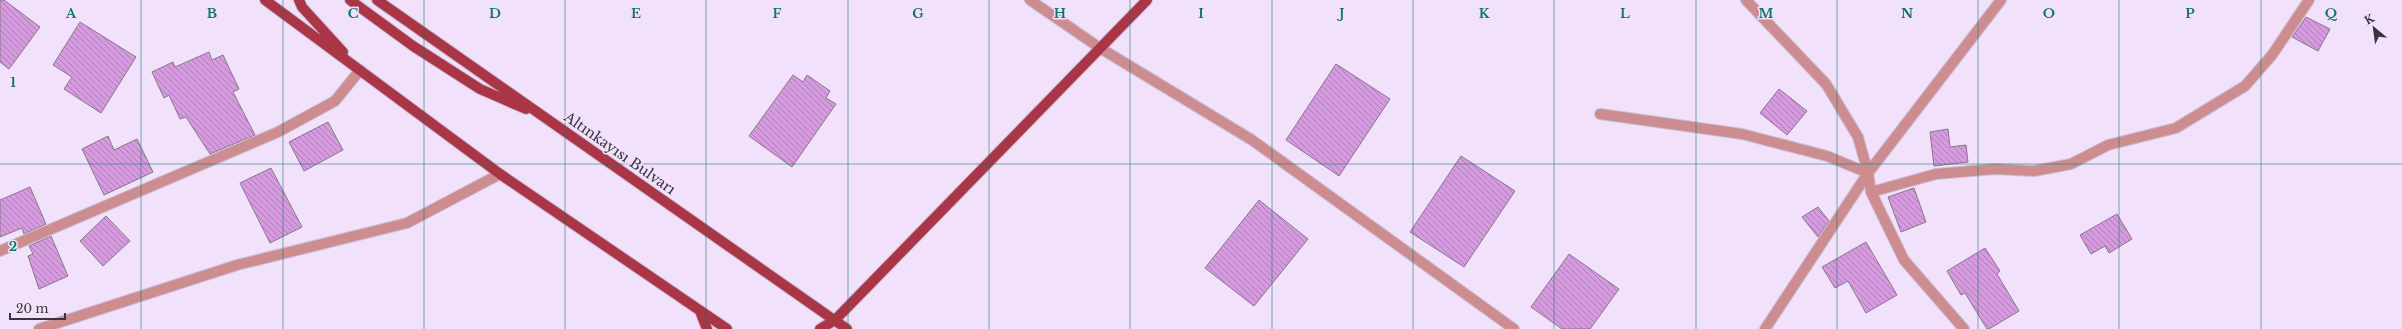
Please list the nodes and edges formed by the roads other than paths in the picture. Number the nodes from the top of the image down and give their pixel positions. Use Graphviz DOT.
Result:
graph roads {
  1 [pos="265,0"];
  2 [pos="299,0"];
  3 [pos="350,0"];
  4 [pos="377,0"];
  5 [pos="1030,0"];
  6 [pos="1146,0"];
  7 [pos="1746,0"];
  8 [pos="2001,0"];
  9 [pos="2309,0"];
  10 [pos="1100,48"];
  11 [pos="360,70"];
  12 [pos="1600,114"];
  13 [pos="547,118"];
  14 [pos="1868,173"];
  15 [pos="500,174"];
  16 [pos="1871,192"];
  17 [pos="0,251"];
  18 [pos="700,311"];
  19 [pos="835,320"];
  20 [pos="39,329"];
  21 [pos="707,329"];
  22 [pos="727,329"];
  23 [pos="820,329"];
  24 [pos="847,329"];
  25 [pos="1514,329"];
  26 [pos="1765,329"];
  27 [pos="1964,329"];
  1 -- 11 [label="main road"];
  2 -- 11 [label="main road"];
  3 -- 13 [label="main road"];
  4 -- 13 [label="main road, Altınkayısı Bulvarı"];
  5 -- 10 [label="street"];
  6 -- 10 [label="main road"];
  7 -- 14 [label="street"];
  8 -- 14 [label="street"];
  9 -- 16 [label="street"];
  10 -- 19 [label="main road"];
  10 -- 25 [label="street"];
  11 -- 15 [label="main road"];
  11 -- 17 [label="street"];
  12 -- 14 [label="street"];
  13 -- 19 [label="main road, Altınkayısı Bulvarı"];
  14 -- 16 [label="street"];
  14 -- 26 [label="street"];
  15 -- 18 [label="main road"];
  15 -- 20 [label="street"];
  16 -- 27 [label="street"];
  18 -- 21 [label="main road"];
  18 -- 22 [label="main road"];
  19 -- 23 [label="main road"];
  19 -- 24 [label="main road, Altınkayısı Bulvarı"];
}
